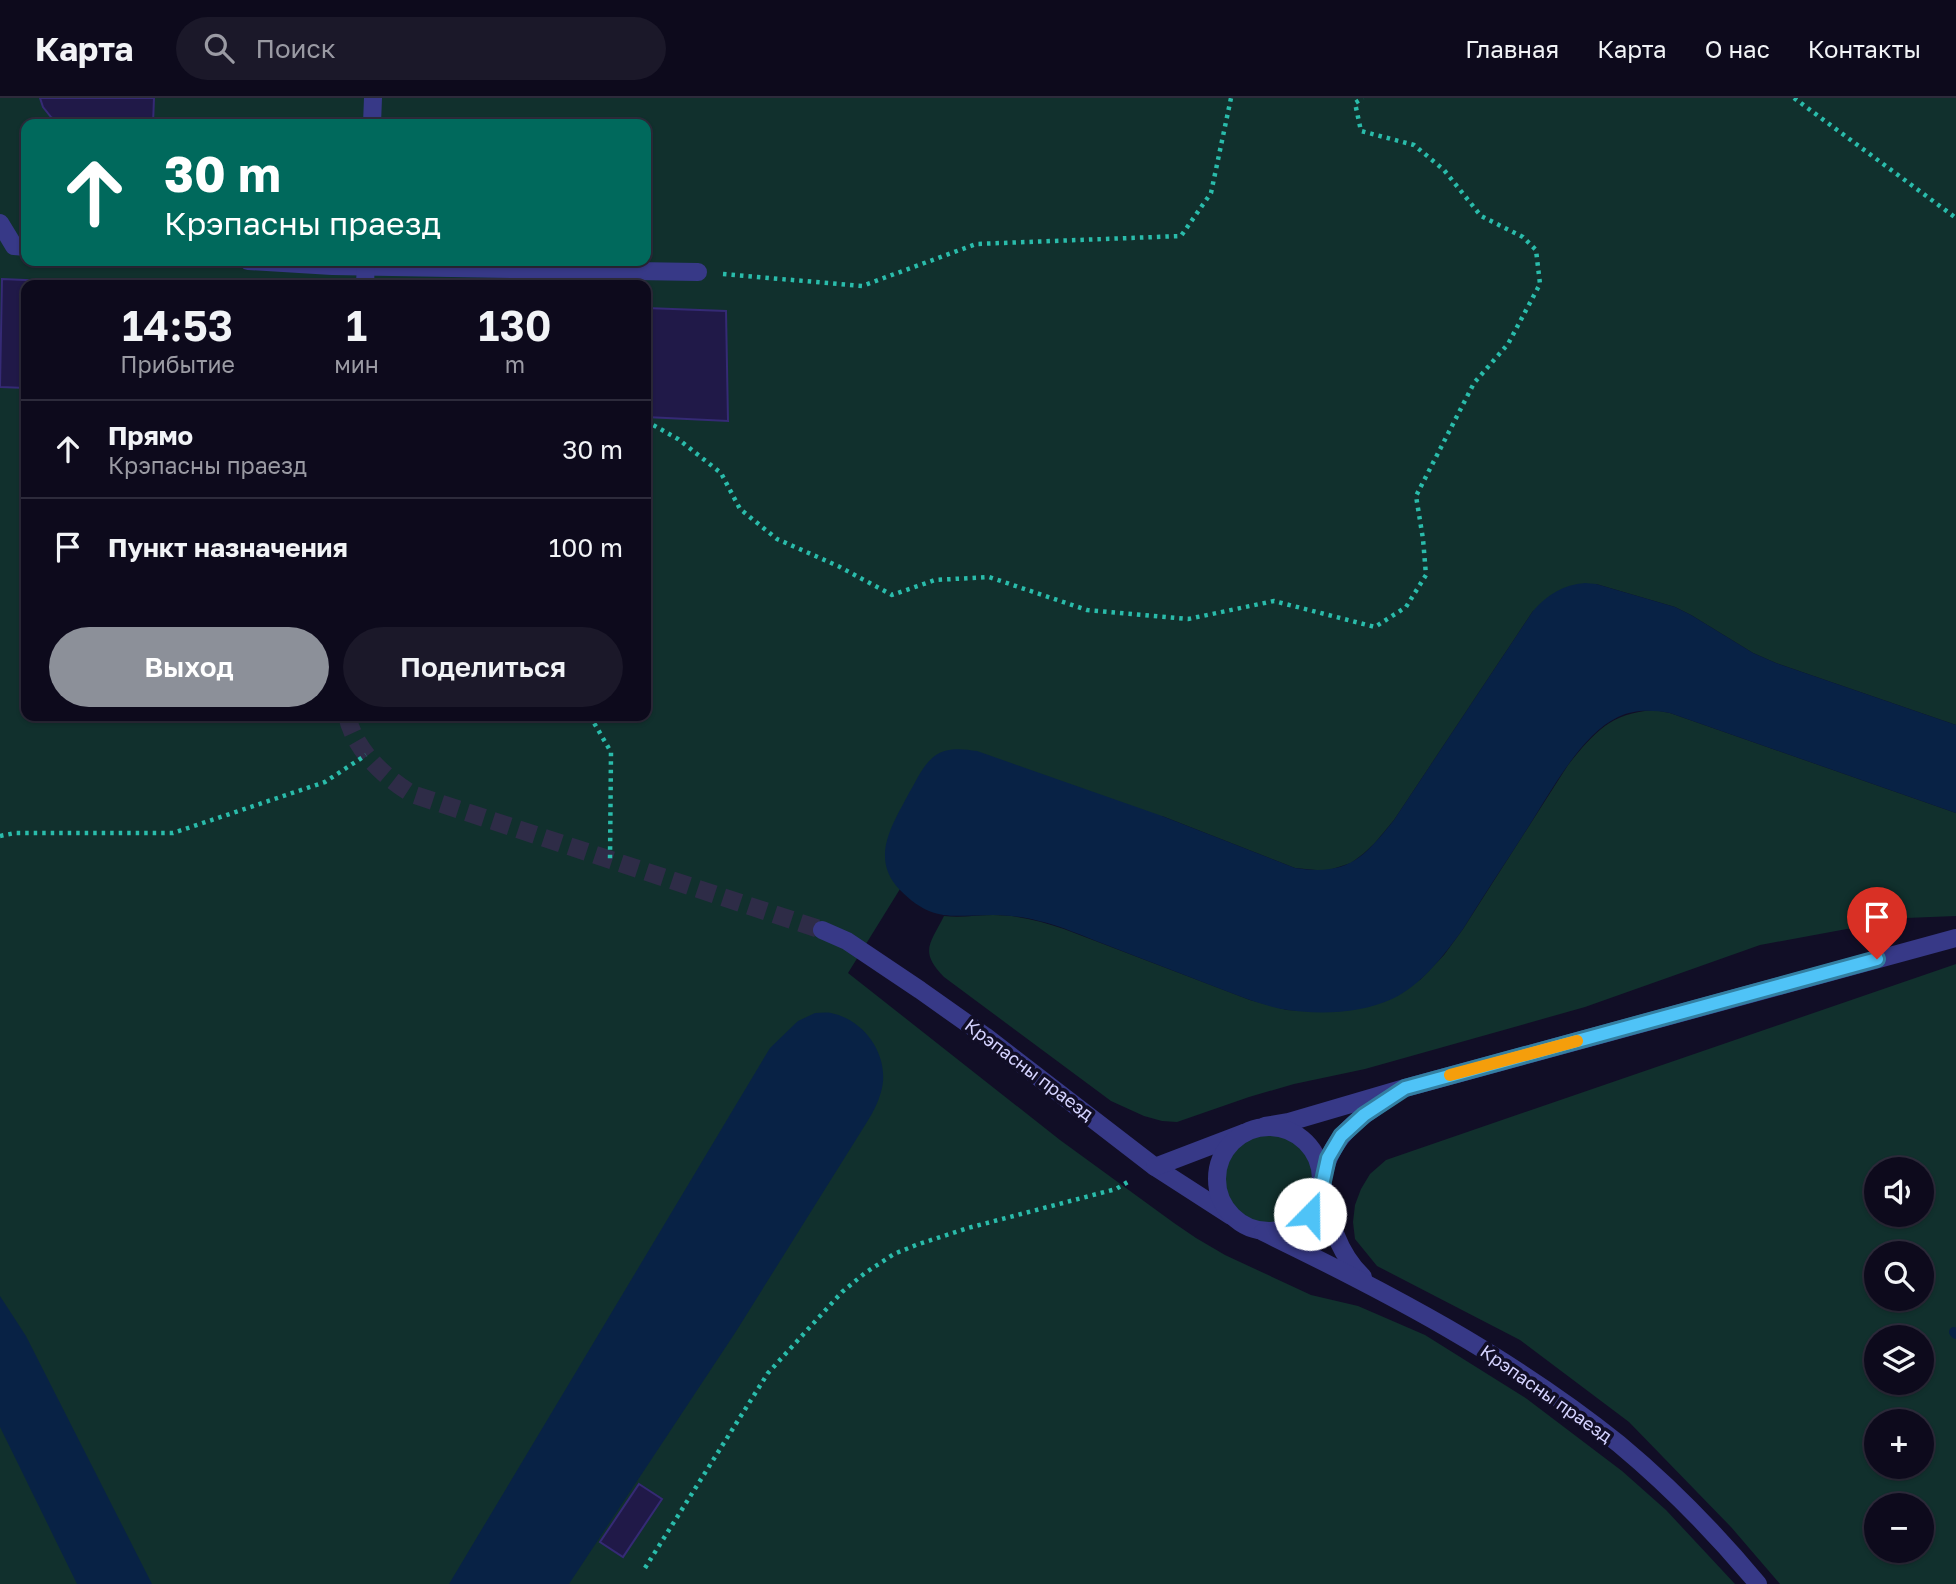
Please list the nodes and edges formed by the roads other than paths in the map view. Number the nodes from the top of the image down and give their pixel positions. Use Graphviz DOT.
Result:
graph roads {
  1 [pos="373,98"];
  2 [pos="372,119"];
  3 [pos="0,223"];
  4 [pos="21,247"];
  5 [pos="449,266"];
  6 [pos="698,272"];
  7 [pos="822,930"];
  8 [pos="1956,938"];
  9 [pos="1405,1088"];
  10 [pos="1265,1126"];
  11 [pos="1244,1133"];
  12 [pos="1155,1167"];
  13 [pos="1322,1182"];
  14 [pos="1231,1216"];
  15 [pos="1263,1232"];
  16 [pos="1373,1286"];
  17 [pos="1758,1584"];
  1 -- 2 [label="street"];
  3 -- 4 [label="street"];
  5 -- 6 [label="street"];
  7 -- 12 [label="street, Крэпасны праезд"];
  8 -- 9 [label="street"];
  9 -- 10 [label="street"];
  9 -- 13 [label="street"];
  10 -- 11 [label="street"];
  10 -- 13 [label="street"];
  11 -- 12 [label="street"];
  11 -- 14 [label="street"];
  12 -- 14 [label="street, Крэпасны праезд"];
  13 -- 15 [label="street"];
  13 -- 16 [label="street"];
  14 -- 15 [label="street"];
  15 -- 16 [label="street, Крэпасны праезд"];
  16 -- 17 [label="street, Крэпасны праезд"];
}
